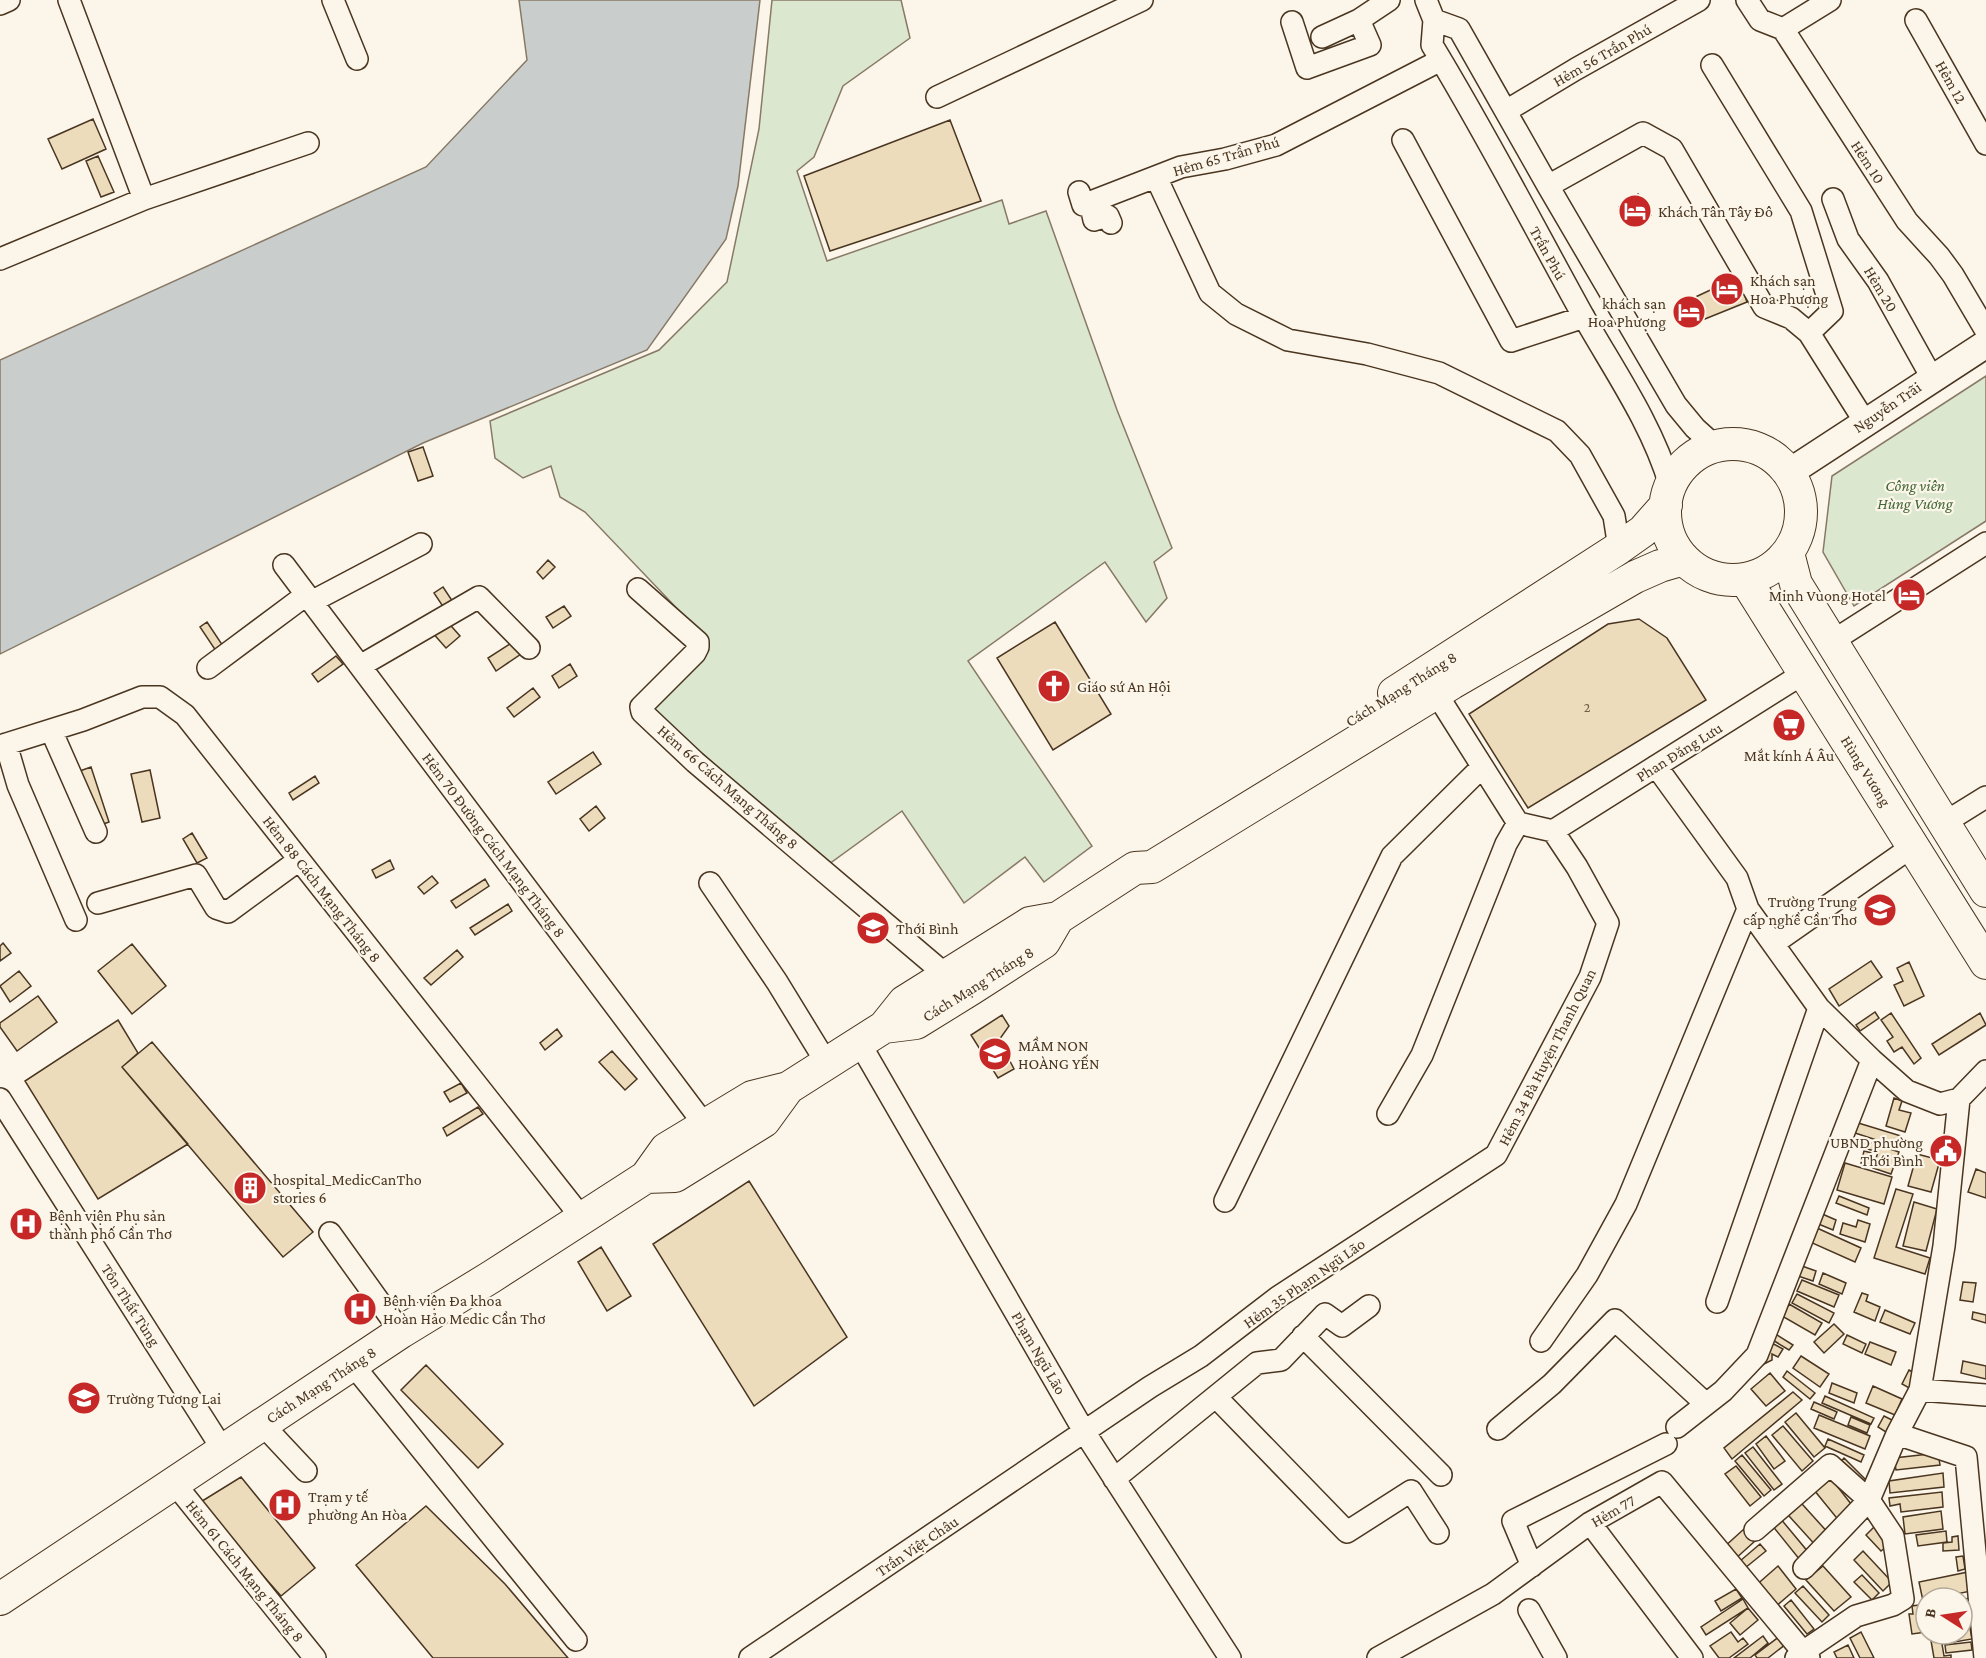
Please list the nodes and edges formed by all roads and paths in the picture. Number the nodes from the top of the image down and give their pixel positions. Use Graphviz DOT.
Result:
graph roads {
  1 [pos="9,0"];
  2 [pos="69,0"];
  3 [pos="333,0"];
  4 [pos="1142,0"];
  5 [pos="1389,0"];
  6 [pos="1426,0"];
  7 [pos="1699,0"];
  8 [pos="1747,0"];
  9 [pos="1830,0"];
  10 [pos="0,4"];
  11 [pos="1359,20"];
  12 [pos="1434,20"];
  13 [pos="1916,20"];
  14 [pos="1292,22"];
  15 [pos="1783,29"];
  16 [pos="1322,37"];
  17 [pos="357,59"];
  18 [pos="1441,60"];
  19 [pos="1712,65"];
  20 [pos="937,97"];
  21 [pos="1506,111"];
  22 [pos="1403,140"];
  23 [pos="308,143"];
  24 [pos="1986,144"];
  25 [pos="1156,177"];
  26 [pos="1548,186"];
  27 [pos="144,199"];
  28 [pos="1833,199"];
  29 [pos="1111,223"];
  30 [pos="0,259"];
  31 [pos="1584,317"];
  32 [pos="1986,331"];
  33 [pos="1809,333"];
  34 [pos="1986,344"];
  35 [pos="1932,378"];
  36 [pos="1866,422"];
  37 [pos="1715,446"];
  38 [pos="1790,472"];
  39 [pos="1668,495"];
  40 [pos="421,543"];
  41 [pos="1986,543"];
  42 [pos="1619,548"];
  43 [pos="1788,552"];
  44 [pos="1684,559"];
  45 [pos="284,565"];
  46 [pos="1745,579"];
  47 [pos="638,589"];
  48 [pos="309,598"];
  49 [pos="1831,642"];
  50 [pos="530,648"];
  51 [pos="360,666"];
  52 [pos="208,668"];
  53 [pos="1804,673"];
  54 [pos="1436,693"];
  55 [pos="51,730"];
  56 [pos="3,745"];
  57 [pos="1482,766"];
  58 [pos="1656,766"];
  59 [pos="1986,797"];
  60 [pos="1518,823"];
  61 [pos="1944,823"];
  62 [pos="1553,831"];
  63 [pos="96,832"];
  64 [pos="1913,846"];
  65 [pos="299,860"];
  66 [pos="1135,868"];
  67 [pos="710,883"];
  68 [pos="1986,891"];
  69 [pos="98,903"];
  70 [pos="1748,909"];
  71 [pos="1058,918"];
  72 [pos="76,920"];
  73 [pos="1773,944"];
  74 [pos="1986,963"];
  75 [pos="946,975"];
  76 [pos="1819,1008"];
  77 [pos="872,1034"];
  78 [pos="1872,1060"];
  79 [pos="826,1062"];
  80 [pos="1986,1071"];
  81 [pos="788,1088"];
  82 [pos="0,1099"];
  83 [pos="1959,1099"];
  84 [pos="1388,1114"];
  85 [pos="704,1124"];
  86 [pos="1496,1155"];
  87 [pos="646,1177"];
  88 [pos="1225,1201"];
  89 [pos="582,1218"];
  90 [pos="330,1233"];
  91 [pos="1717,1302"];
  92 [pos="1370,1306"];
  93 [pos="401,1332"];
  94 [pos="1303,1336"];
  95 [pos="1540,1341"];
  96 [pos="353,1365"];
  97 [pos="1920,1390"];
  98 [pos="1986,1395"];
  99 [pos="1216,1397"];
  100 [pos="1706,1404"];
  101 [pos="262,1424"];
  102 [pos="1498,1429"];
  103 [pos="1084,1433"];
  104 [pos="1897,1434"];
  105 [pos="224,1450"];
  106 [pos="306,1471"];
  107 [pos="1441,1475"];
  108 [pos="1114,1479"];
  109 [pos="175,1484"];
  110 [pos="1869,1500"];
  111 [pos="1590,1523"];
  112 [pos="1755,1530"];
  113 [pos="1438,1533"];
  114 [pos="1532,1566"];
  115 [pos="1804,1568"];
  116 [pos="0,1599"];
  117 [pos="1529,1610"];
  118 [pos="576,1640"];
  119 [pos="762,1655"];
  120 [pos="1803,1656"];
  121 [pos="315,1658"];
  122 [pos="1230,1658"];
  123 [pos="1378,1658"];
  124 [pos="1556,1658"];
  125 [pos="1692,1658"];
  126 [pos="1985,1658"];
  1 -- 10 [label="street"];
  2 -- 27 [label="street"];
  3 -- 17 [label="street"];
  4 -- 20 [label="street"];
  5 -- 11 [label="street"];
  6 -- 12 [label="street, Trần Phú"];
  7 -- 21 [label="street, Hẻm 56 Trần Phú"];
  8 -- 15 [label="street, Hẻm 10"];
  9 -- 15 [label="street"];
  11 -- 14 [label="street"];
  11 -- 16 [label="street"];
  12 -- 18 [label="street, Trần Phú"];
  12 -- 21 [label="street, Trần Phú"];
  13 -- 24 [label="street, Hẻm 12"];
  15 -- 32 [label="street, Hẻm 10"];
  18 -- 25 [label="street, Hẻm 65 Trần Phú"];
  18 -- 31 [label="street, Trần Phú"];
  19 -- 33 [label="street"];
  21 -- 26 [label="street, Trần Phú"];
  22 -- 31 [label="street"];
  23 -- 27 [label="street"];
  25 -- 29 [label="street, Hẻm 65 Trần Phú"];
  25 -- 42 [label="street"];
  26 -- 33 [label="street"];
  26 -- 37 [label="street, Trần Phú"];
  27 -- 30 [label="street"];
  28 -- 35 [label="street, Hẻm 20"];
  31 -- 39 [label="street, Trần Phú"];
  33 -- 36 [label="street"];
  34 -- 35 [label="main road, Nguyễn Trãi"];
  35 -- 36 [label="main road, Nguyễn Trãi"];
  36 -- 38 [label="main road, Nguyễn Trãi"];
  37 -- 38 [label="highway"];
  37 -- 39 [label="highway"];
  38 -- 43 [label="highway"];
  39 -- 42 [label="highway, Cách Mạng Tháng 8"];
  39 -- 44 [label="highway"];
  40 -- 48 [label="street"];
  41 -- 49 [label="street"];
  42 -- 66 [label="highway, Cách Mạng Tháng 8"];
  43 -- 46 [label="highway"];
  43 -- 49 [label="highway"];
  44 -- 46 [label="highway"];
  44 -- 54 [label="highway, Cách Mạng Tháng 8"];
  45 -- 48 [label="street, Hẻm 70 Đường Cách Mạng Tháng 8"];
  46 -- 53 [label="highway, Hùng Vương"];
  47 -- 75 [label="street, Hẻm 66 Cách Mạng Tháng 8"];
  48 -- 51 [label="street, Hẻm 70 Đường Cách Mạng Tháng 8"];
  48 -- 52 [label="street"];
  49 -- 61 [label="highway"];
  50 -- 51 [label="street"];
  51 -- 85 [label="street, Hẻm 70 Đường Cách Mạng Tháng 8"];
  53 -- 58 [label="street, Phan Đăng Lưu"];
  53 -- 64 [label="highway, Hùng Vương"];
  54 -- 57 [label="street"];
  54 -- 66 [label="highway, Cách Mạng Tháng 8"];
  55 -- 56 [label="street, Hẻm 88 Cách Mạng Tháng 8"];
  55 -- 63 [label="street"];
  55 -- 65 [label="street, Hẻm 88 Cách Mạng Tháng 8"];
  56 -- 72 [label="street"];
  57 -- 60 [label="street"];
  57 -- 88 [label="street"];
  58 -- 62 [label="street, Phan Đăng Lưu"];
  58 -- 70 [label="street"];
  59 -- 61 [label="street"];
  60 -- 62 [label="street"];
  60 -- 84 [label="street"];
  61 -- 68 [label="highway"];
  62 -- 86 [label="street, Hẻm 34 Bà Huyện Thanh Quan"];
  64 -- 73 [label="street"];
  64 -- 74 [label="highway, Hùng Vương"];
  65 -- 69 [label="street"];
  65 -- 89 [label="street, Hẻm 88 Cách Mạng Tháng 8"];
  66 -- 71 [label="highway, Cách Mạng Tháng 8"];
  67 -- 79 [label="street"];
  70 -- 73 [label="street"];
  70 -- 95 [label="street"];
  71 -- 75 [label="highway, Cách Mạng Tháng 8"];
  71 -- 77 [label="highway, Cách Mạng Tháng 8"];
  73 -- 76 [label="street"];
  75 -- 77 [label="highway, Cách Mạng Tháng 8"];
  76 -- 78 [label="street"];
  76 -- 91 [label="street"];
  77 -- 79 [label="highway, Cách Mạng Tháng 8"];
  77 -- 103 [label="street, Phạm Ngũ Lão"];
  78 -- 83 [label="street"];
  78 -- 100 [label="street"];
  79 -- 81 [label="highway, Cách Mạng Tháng 8"];
  80 -- 83 [label="street"];
  81 -- 85 [label="highway, Cách Mạng Tháng 8"];
  81 -- 87 [label="highway, Cách Mạng Tháng 8"];
  82 -- 105 [label="street, Tôn Thất Tùng"];
  83 -- 97 [label="street"];
  85 -- 87 [label="highway, Cách Mạng Tháng 8"];
  86 -- 103 [label="street, Hẻm 35 Phạm Ngũ Lão"];
  87 -- 89 [label="highway, Cách Mạng Tháng 8"];
  89 -- 93 [label="highway, Cách Mạng Tháng 8"];
  90 -- 93 [label="street"];
  92 -- 94 [label="street"];
  93 -- 96 [label="highway, Cách Mạng Tháng 8"];
  94 -- 99 [label="street"];
  94 -- 107 [label="street"];
  96 -- 101 [label="highway, Cách Mạng Tháng 8"];
  96 -- 118 [label="street"];
  97 -- 98 [label="street"];
  97 -- 104 [label="street"];
  99 -- 108 [label="street"];
  99 -- 113 [label="street"];
  100 -- 102 [label="street"];
  100 -- 114 [label="street"];
  101 -- 105 [label="highway, Cách Mạng Tháng 8"];
  101 -- 106 [label="street"];
  103 -- 108 [label="street, Phạm Ngũ Lão"];
  103 -- 119 [label="street, Trần Việt Châu"];
  104 -- 110 [label="street"];
  104 -- 126 [label="street"];
  105 -- 109 [label="highway, Cách Mạng Tháng 8"];
  108 -- 122 [label="street, Phạm Ngũ Lão"];
  109 -- 116 [label="highway, Cách Mạng Tháng 8"];
  109 -- 121 [label="street, Hẻm 61 Cách Mạng Tháng 8"];
  110 -- 112 [label="street"];
  110 -- 115 [label="street"];
  110 -- 120 [label="street"];
  111 -- 114 [label="street, Hẻm 77"];
  111 -- 120 [label="street, Hẻm 77"];
  111 -- 125 [label="street"];
  114 -- 123 [label="street, Hẻm 77"];
  117 -- 124 [label="street"];
}
